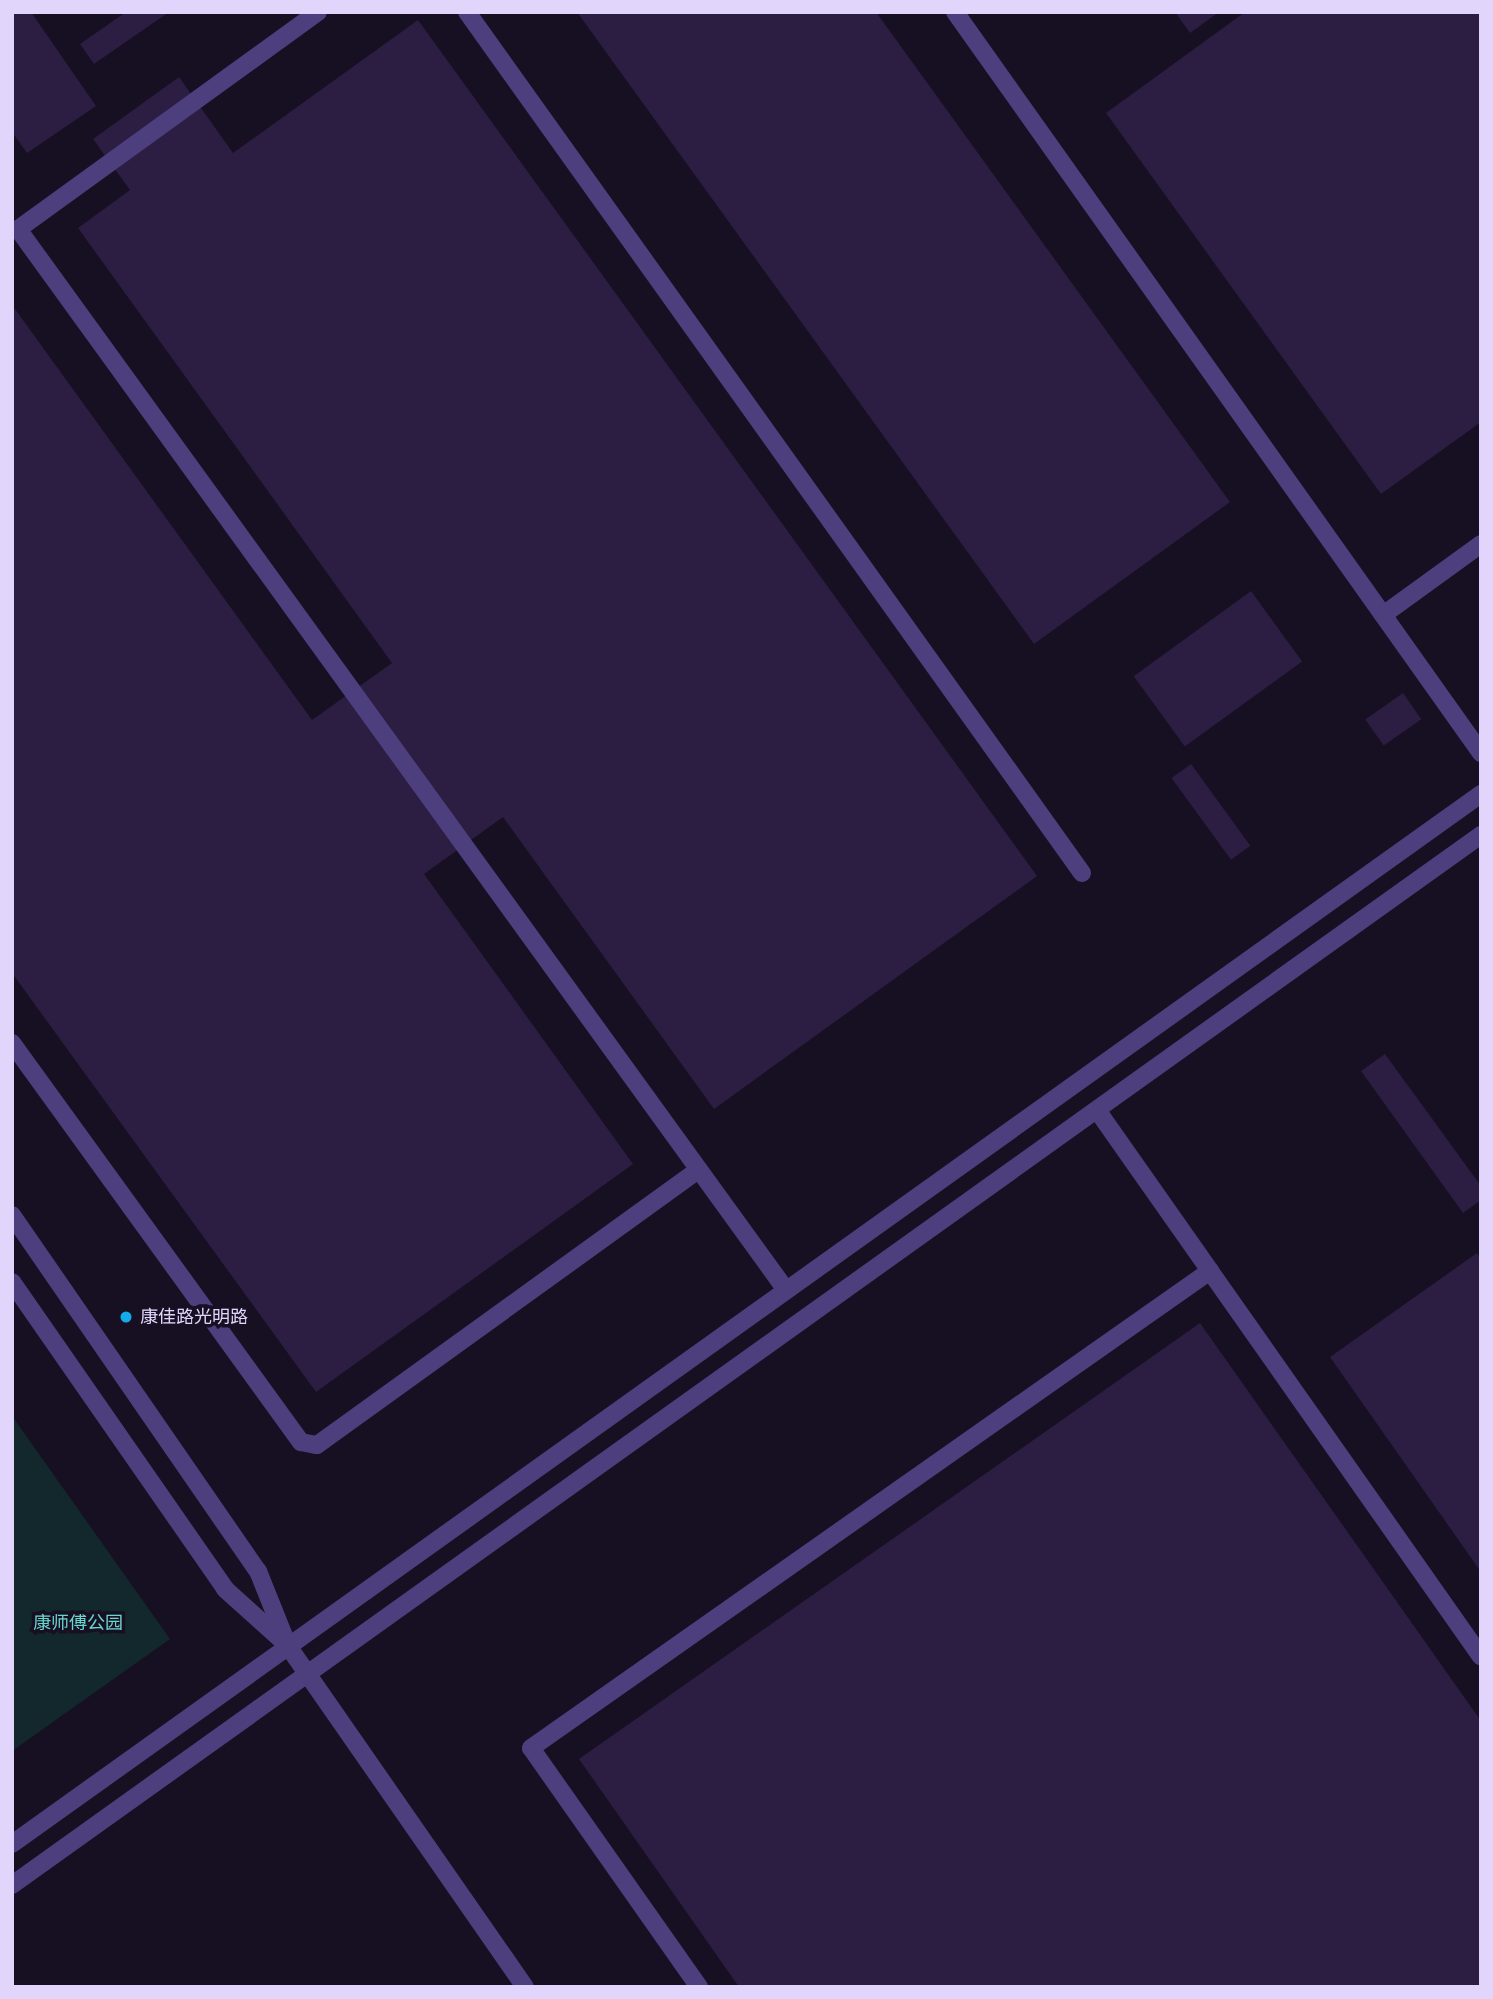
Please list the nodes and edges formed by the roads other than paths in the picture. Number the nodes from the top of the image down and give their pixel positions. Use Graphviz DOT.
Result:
graph roads {
  1 [pos="318,12"];
  2 [pos="467,12"];
  3 [pos="955,12"];
  4 [pos="15,231"];
  5 [pos="1481,544"];
  6 [pos="1383,615"];
  7 [pos="1481,753"];
  8 [pos="1481,794"];
  9 [pos="1481,835"];
  10 [pos="1082,873"];
  11 [pos="12,1043"];
  12 [pos="1097,1110"];
  13 [pos="698,1170"];
  14 [pos="12,1215"];
  15 [pos="1210,1271"];
  16 [pos="12,1282"];
  17 [pos="786,1290"];
  18 [pos="288,1646"];
  19 [pos="1481,1656"];
  20 [pos="308,1674"];
  21 [pos="12,1844"];
  22 [pos="12,1885"];
  23 [pos="525,1987"];
  24 [pos="699,1987"];
  1 -- 4 [label="street"];
  2 -- 10 [label="street"];
  3 -- 6 [label="street"];
  4 -- 13 [label="street"];
  5 -- 6 [label="street"];
  6 -- 7 [label="street"];
  8 -- 17 [label="street"];
  9 -- 12 [label="street"];
  11 -- 13 [label="street"];
  12 -- 15 [label="street"];
  12 -- 20 [label="street"];
  13 -- 17 [label="street"];
  14 -- 18 [label="street"];
  15 -- 19 [label="street"];
  15 -- 24 [label="street"];
  16 -- 18 [label="street"];
  17 -- 18 [label="street"];
  18 -- 20 [label="street"];
  18 -- 21 [label="street"];
  20 -- 22 [label="street"];
  20 -- 23 [label="street"];
}
